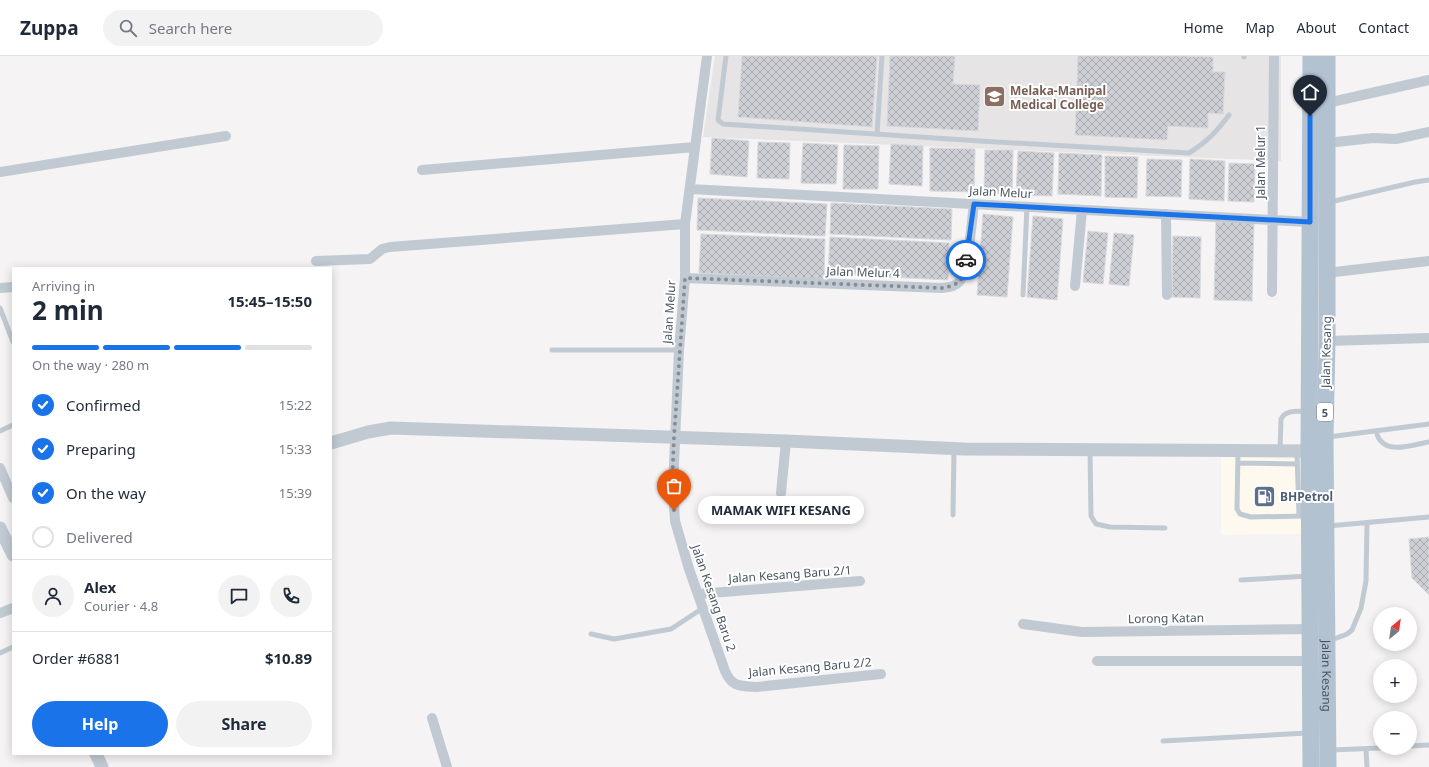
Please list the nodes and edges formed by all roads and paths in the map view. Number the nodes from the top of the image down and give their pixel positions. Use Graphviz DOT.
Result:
graph roads {
  1 [pos="707,56"];
  2 [pos="726,56"];
  3 [pos="882,56"];
  4 [pos="1274,56"];
  5 [pos="1311,56"];
  6 [pos="1327,56"];
  7 [pos="1429,80"];
  8 [pos="1327,103"];
  9 [pos="1229,115"];
  10 [pos="1429,132"];
  11 [pos="877,134"];
  12 [pos="226,136"];
  13 [pos="1327,143"];
  14 [pos="695,147"];
  15 [pos="422,170"];
  16 [pos="0,172"];
  17 [pos="1429,180"];
  18 [pos="690,189"];
  19 [pos="1327,203"];
  20 [pos="974,204"];
  21 [pos="1027,207"];
  22 [pos="1082,210"];
  23 [pos="1166,214"];
  24 [pos="1273,220"];
  25 [pos="1310,222"];
  26 [pos="685,224"];
  27 [pos="316,261"];
  28 [pos="1429,261"];
  29 [pos="1326,273"];
  30 [pos="685,278"];
  31 [pos="1075,286"];
  32 [pos="12,287"];
  33 [pos="0,288"];
  34 [pos="1272,292"];
  35 [pos="1023,295"];
  36 [pos="1167,295"];
  37 [pos="0,308"];
  38 [pos="1429,338"];
  39 [pos="12,339"];
  40 [pos="1335,341"];
  41 [pos="552,350"];
  42 [pos="679,350"];
  43 [pos="1309,411"];
  44 [pos="1429,424"];
  45 [pos="12,425"];
  46 [pos="0,431"];
  47 [pos="1376,431"];
  48 [pos="674,437"];
  49 [pos="786,441"];
  50 [pos="1429,442"];
  51 [pos="332,444"];
  52 [pos="954,448"];
  53 [pos="1314,448"];
  54 [pos="1090,449"];
  55 [pos="1280,450"];
  56 [pos="1238,456"];
  57 [pos="0,468"];
  58 [pos="781,493"];
  59 [pos="12,496"];
  60 [pos="953,515"];
  61 [pos="1304,516"];
  62 [pos="1429,517"];
  63 [pos="1367,523"];
  64 [pos="1333,526"];
  65 [pos="1166,528"];
  66 [pos="1,534"];
  67 [pos="12,553"];
  68 [pos="1310,576"];
  69 [pos="1241,580"];
  70 [pos="860,581"];
  71 [pos="698,594"];
  72 [pos="12,608"];
  73 [pos="703,608"];
  74 [pos="0,614"];
  75 [pos="1023,624"];
  76 [pos="1311,629"];
  77 [pos="591,634"];
  78 [pos="1333,640"];
  79 [pos="12,647"];
  80 [pos="0,653"];
  81 [pos="1097,661"];
  82 [pos="1311,661"];
  83 [pos="725,671"];
  84 [pos="881,674"];
  85 [pos="432,718"];
  86 [pos="1311,733"];
  87 [pos="1163,741"];
  88 [pos="1429,745"];
  89 [pos="1417,746"];
  90 [pos="1366,748"];
  91 [pos="1373,748"];
  92 [pos="96,755"];
  93 [pos="1332,756"];
  94 [pos="102,767"];
  95 [pos="447,767"];
  96 [pos="1311,767"];
  97 [pos="1367,767"];
  1 -- 14 [label="street, Jalan Melur"];
  2 -- 11 [label="lane"];
  3 -- 11 [label="lane"];
  4 -- 24 [label="street, Jalan Melur 1"];
  5 -- 25 [label="main road, Jalan Kesang / 5"];
  6 -- 8 [label="main road, Jalan Kesang / 5"];
  7 -- 8 [label="street"];
  8 -- 13 [label="main road, Jalan Kesang / 5"];
  9 -- 11 [label="lane"];
  10 -- 13 [label="street"];
  12 -- 16 [label="street"];
  13 -- 19 [label="main road, Jalan Kesang / 5"];
  14 -- 15 [label="street"];
  14 -- 18 [label="street, Jalan Melur"];
  17 -- 19 [label="lane"];
  18 -- 20 [label="street, Jalan Melur"];
  18 -- 26 [label="street, Jalan Melur"];
  19 -- 29 [label="main road, Jalan Kesang / 5"];
  20 -- 21 [label="street, Jalan Melur"];
  20 -- 30 [label="street, Jalan Melur 4"];
  21 -- 22 [label="street, Jalan Melur"];
  21 -- 35 [label="lane"];
  22 -- 23 [label="street, Jalan Melur"];
  22 -- 31 [label="street"];
  23 -- 24 [label="street, Jalan Melur"];
  23 -- 36 [label="street"];
  24 -- 25 [label="street, Jalan Melur"];
  24 -- 34 [label="street, Jalan Melur 1"];
  25 -- 43 [label="main road, Jalan Kesang / 5"];
  26 -- 27 [label="street"];
  26 -- 30 [label="street, Jalan Melur"];
  28 -- 29 [label="street"];
  29 -- 40 [label="main road, Jalan Kesang / 5"];
  30 -- 42 [label="street, Jalan Melur"];
  32 -- 33 [label="street"];
  37 -- 39 [label="lane"];
  38 -- 40 [label="street"];
  40 -- 53 [label="main road, Jalan Kesang / 5"];
  41 -- 42 [label="lane"];
  42 -- 48 [label="street, Jalan Melur"];
  43 -- 53 [label="main road, Jalan Kesang / 5"];
  43 -- 55 [label="lane"];
  44 -- 47 [label="lane"];
  45 -- 46 [label="lane"];
  47 -- 50 [label="lane"];
  47 -- 53 [label="lane"];
  48 -- 49 [label="street"];
  48 -- 51 [label="street"];
  48 -- 71 [label="street, Jalan Kesang Baru 2"];
  49 -- 52 [label="street"];
  49 -- 58 [label="street"];
  52 -- 54 [label="street"];
  52 -- 60 [label="lane"];
  53 -- 55 [label="street"];
  53 -- 56 [label="lane"];
  53 -- 61 [label="main road, Jalan Kesang / 5"];
  53 -- 64 [label="main road, Jalan Kesang / 5"];
  54 -- 56 [label="street"];
  54 -- 65 [label="lane"];
  55 -- 56 [label="street"];
  56 -- 61 [label="lane"];
  57 -- 59 [label="street"];
  61 -- 68 [label="main road, Jalan Kesang / 5"];
  62 -- 63 [label="lane"];
  63 -- 64 [label="lane"];
  63 -- 78 [label="lane"];
  64 -- 78 [label="main road, Jalan Kesang / 5"];
  66 -- 67 [label="street"];
  68 -- 69 [label="lane"];
  68 -- 76 [label="main road, Jalan Kesang / 5"];
  70 -- 71 [label="street, Jalan Kesang Baru 2/1"];
  71 -- 73 [label="street, Jalan Kesang Baru 2"];
  72 -- 74 [label="street"];
  73 -- 77 [label="lane"];
  73 -- 83 [label="street, Jalan Kesang Baru 2"];
  75 -- 76 [label="street, Lorong Katan"];
  76 -- 82 [label="main road, Jalan Kesang / 5"];
  78 -- 93 [label="main road, Jalan Kesang / 5"];
  79 -- 80 [label="lane"];
  81 -- 82 [label="street"];
  82 -- 86 [label="main road, Jalan Kesang / 5"];
  83 -- 84 [label="street, Jalan Kesang Baru 2/2"];
  85 -- 95 [label="street"];
  86 -- 87 [label="lane"];
  86 -- 96 [label="main road, Jalan Kesang / 5"];
  88 -- 89 [label="lane"];
  90 -- 91 [label="lane"];
  90 -- 93 [label="lane"];
  90 -- 97 [label="lane"];
  92 -- 94 [label="street"];
}
